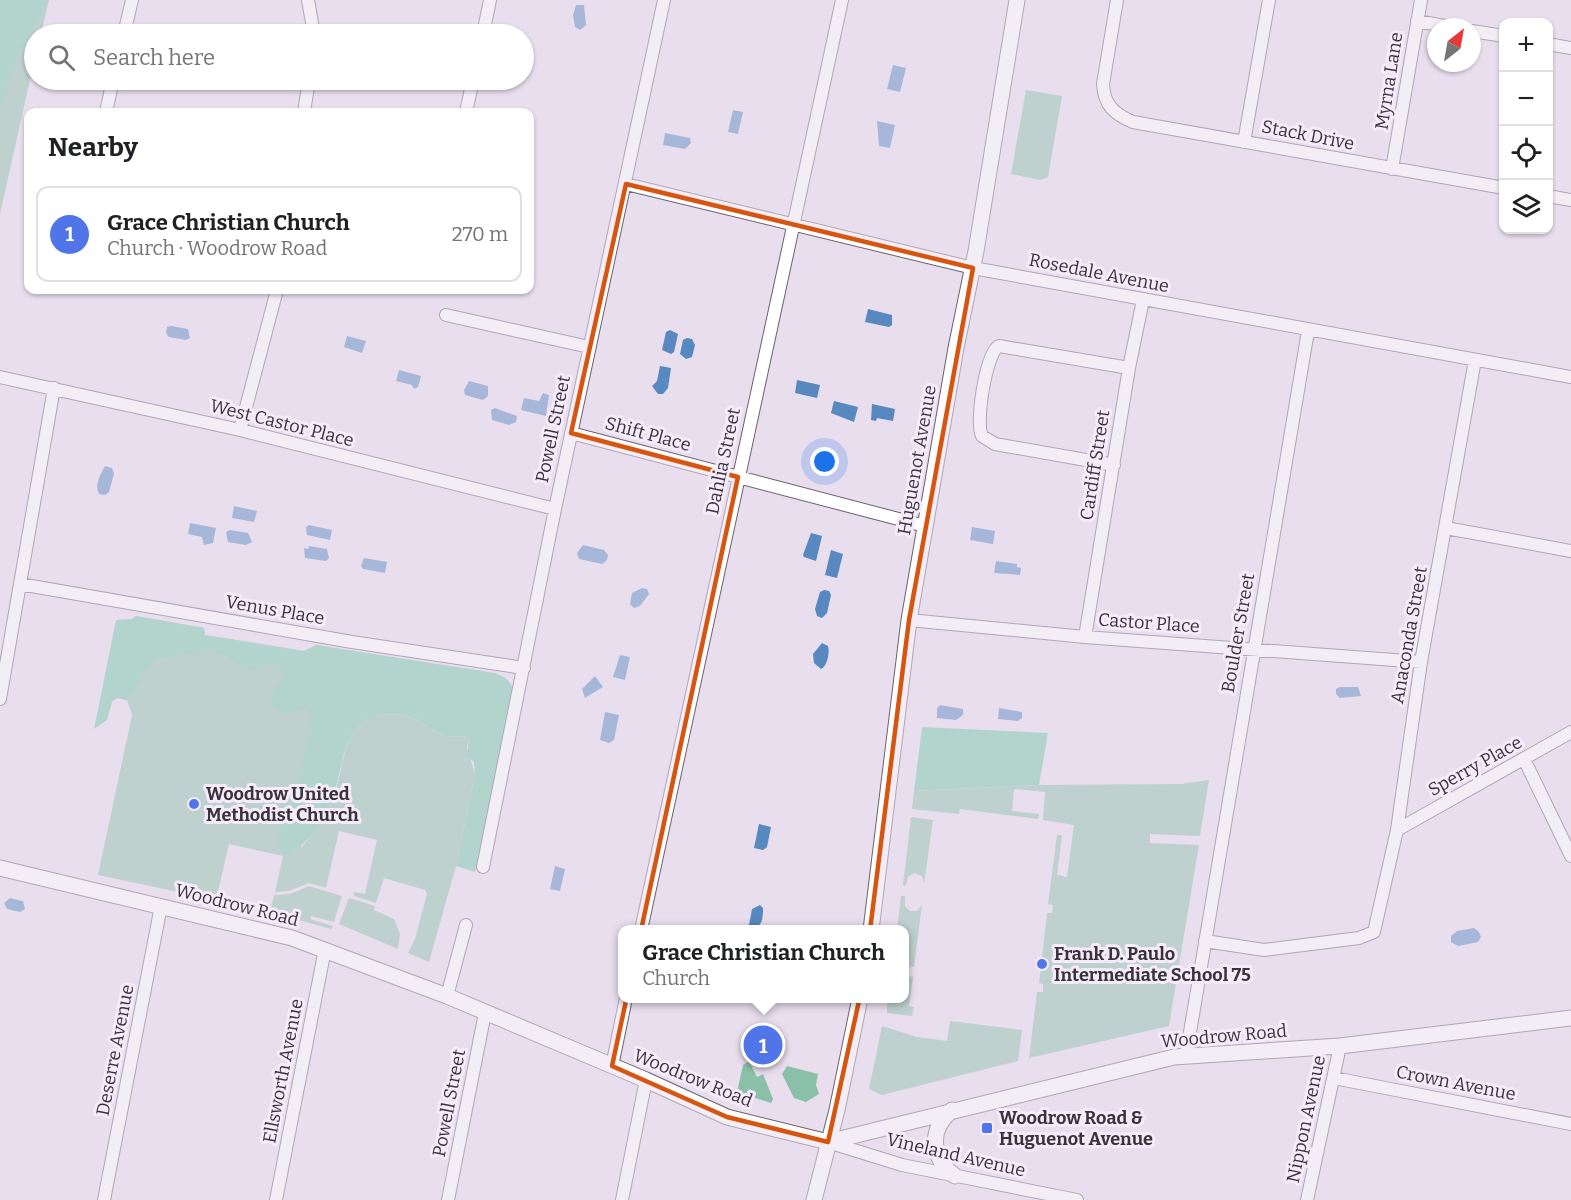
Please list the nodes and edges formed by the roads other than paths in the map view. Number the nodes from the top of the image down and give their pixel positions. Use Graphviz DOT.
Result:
graph roads {
  1 [pos="132,0"];
  2 [pos="308,0"];
  3 [pos="490,0"];
  4 [pos="664,0"];
  5 [pos="842,0"];
  6 [pos="1017,0"];
  7 [pos="1117,0"];
  8 [pos="1269,0"];
  9 [pos="1421,0"];
  10 [pos="1417,21"];
  11 [pos="1427,23"];
  12 [pos="126,24"];
  13 [pos="312,24"];
  14 [pos="485,24"];
  15 [pos="1481,32"];
  16 [pos="1499,35"];
  17 [pos="1553,45"];
  18 [pos="1571,48"];
  19 [pos="111,90"];
  20 [pos="307,90"];
  21 [pos="472,90"];
  22 [pos="107,108"];
  23 [pos="305,108"];
  24 [pos="467,108"];
  25 [pos="1244,142"];
  26 [pos="1392,169"];
  27 [pos="626,184"];
  28 [pos="1499,187"];
  29 [pos="1553,197"];
  30 [pos="1571,200"];
  31 [pos="792,225"];
  32 [pos="973,268"];
  33 [pos="276,294"];
  34 [pos="1143,300"];
  35 [pos="446,315"];
  36 [pos="1308,331"];
  37 [pos="589,347"];
  38 [pos="1474,360"];
  39 [pos="1129,368"];
  40 [pos="0,377"];
  41 [pos="1571,377"];
  42 [pos="54,388"];
  43 [pos="240,430"];
  44 [pos="571,433"];
  45 [pos="1114,465"];
  46 [pos="738,477"];
  47 [pos="555,510"];
  48 [pos="925,526"];
  49 [pos="1446,528"];
  50 [pos="1571,551"];
  51 [pos="20,584"];
  52 [pos="909,620"];
  53 [pos="1085,637"];
  54 [pos="1253,648"];
  55 [pos="1421,662"];
  56 [pos="524,668"];
  57 [pos="0,699"];
  58 [pos="1571,732"];
  59 [pos="1524,759"];
  60 [pos="1397,830"];
  61 [pos="1571,856"];
  62 [pos="483,867"];
  63 [pos="0,868"];
  64 [pos="161,906"];
  65 [pos="466,925"];
  66 [pos="642,925"];
  67 [pos="872,925"];
  68 [pos="1204,941"];
  69 [pos="325,949"];
  70 [pos="447,996"];
  71 [pos="625,1003"];
  72 [pos="859,1003"];
  73 [pos="485,1012"];
  74 [pos="1571,1018"];
  75 [pos="1340,1046"];
  76 [pos="1186,1056"];
  77 [pos="612,1066"];
  78 [pos="1334,1078"];
  79 [pos="646,1080"];
  80 [pos="952,1110"];
  81 [pos="1571,1124"];
  82 [pos="828,1142"];
  83 [pos="955,1176"];
  84 [pos="104,1200"];
  85 [pos="276,1200"];
  86 [pos="448,1200"];
  87 [pos="622,1200"];
  88 [pos="814,1200"];
  89 [pos="1077,1200"];
  90 [pos="1307,1200"];
  1 -- 12 [label="street"];
  2 -- 13 [label="street"];
  3 -- 14 [label="street"];
  4 -- 27 [label="street, Powell Street"];
  5 -- 31 [label="street, Dahlia Street"];
  6 -- 32 [label="street, Huguenot Avenue"];
  7 -- 25 [label="street, Stack Drive"];
  8 -- 25 [label="street"];
  9 -- 10 [label="street, Myrna Lane"];
  10 -- 11 [label="street"];
  10 -- 26 [label="street, Myrna Lane"];
  15 -- 16 [label="street"];
  17 -- 18 [label="street"];
  19 -- 22 [label="street"];
  20 -- 23 [label="street"];
  21 -- 24 [label="street"];
  25 -- 26 [label="street, Stack Drive"];
  26 -- 28 [label="street, Stack Drive"];
  27 -- 31 [label="street, Rosedale Avenue"];
  27 -- 37 [label="street, Powell Street"];
  29 -- 30 [label="street"];
  31 -- 32 [label="street, Rosedale Avenue"];
  31 -- 46 [label="street, Dahlia Street"];
  32 -- 34 [label="street, Rosedale Avenue"];
  32 -- 48 [label="street, Huguenot Avenue"];
  33 -- 43 [label="street"];
  34 -- 36 [label="street, Rosedale Avenue"];
  34 -- 39 [label="street, Cardiff Street"];
  35 -- 37 [label="street"];
  36 -- 38 [label="street, Rosedale Avenue"];
  36 -- 54 [label="street, Boulder Street"];
  37 -- 44 [label="street, Powell Street"];
  38 -- 41 [label="street, Rosedale Avenue"];
  38 -- 49 [label="street, Anaconda Street"];
  39 -- 45 [label="street, Cardiff Street"];
  39 -- 45 [label="street"];
  40 -- 42 [label="street, West Castor Place"];
  42 -- 43 [label="street, West Castor Place"];
  42 -- 51 [label="street"];
  43 -- 47 [label="street, West Castor Place"];
  44 -- 46 [label="street, Shift Place"];
  44 -- 47 [label="street, Powell Street"];
  45 -- 53 [label="street, Cardiff Street"];
  46 -- 48 [label="street, Shift Place"];
  46 -- 66 [label="street, Dahlia Street"];
  47 -- 56 [label="street, Powell Street"];
  48 -- 52 [label="street, Huguenot Avenue"];
  49 -- 50 [label="street"];
  49 -- 55 [label="street, Anaconda Street"];
  51 -- 56 [label="street, Venus Place"];
  51 -- 57 [label="street"];
  52 -- 53 [label="street, Castor Place"];
  52 -- 67 [label="street, Huguenot Avenue"];
  53 -- 54 [label="street, Castor Place"];
  54 -- 55 [label="street, Castor Place"];
  54 -- 68 [label="street, Boulder Street"];
  55 -- 60 [label="street, Anaconda Street"];
  56 -- 62 [label="street, Powell Street"];
  58 -- 59 [label="street, Sperry Place"];
  59 -- 60 [label="street, Sperry Place"];
  59 -- 61 [label="street"];
  60 -- 68 [label="street, Anaconda Street"];
  63 -- 64 [label="street, Woodrow Road"];
  64 -- 69 [label="street, Woodrow Road"];
  64 -- 84 [label="street, Deserre Avenue"];
  65 -- 70 [label="street"];
  68 -- 76 [label="street, Boulder Street"];
  69 -- 70 [label="street, Woodrow Road"];
  69 -- 85 [label="street, Ellsworth Avenue"];
  70 -- 73 [label="street, Woodrow Road"];
  71 -- 77 [label="street"];
  72 -- 82 [label="street"];
  73 -- 77 [label="street, Woodrow Road"];
  73 -- 86 [label="street, Powell Street"];
  74 -- 75 [label="street, Woodrow Road"];
  75 -- 76 [label="street, Woodrow Road"];
  75 -- 78 [label="street, Nippon Avenue"];
  76 -- 80 [label="street, Woodrow Road"];
  77 -- 79 [label="street, Woodrow Road"];
  78 -- 81 [label="street, Crown Avenue"];
  78 -- 90 [label="street, Nippon Avenue"];
  79 -- 82 [label="street, Woodrow Road"];
  79 -- 87 [label="street"];
  80 -- 82 [label="street, Woodrow Road"];
  80 -- 83 [label="street"];
  82 -- 83 [label="street, Vineland Avenue"];
  82 -- 88 [label="street"];
  83 -- 89 [label="street, Vineland Avenue"];
}
